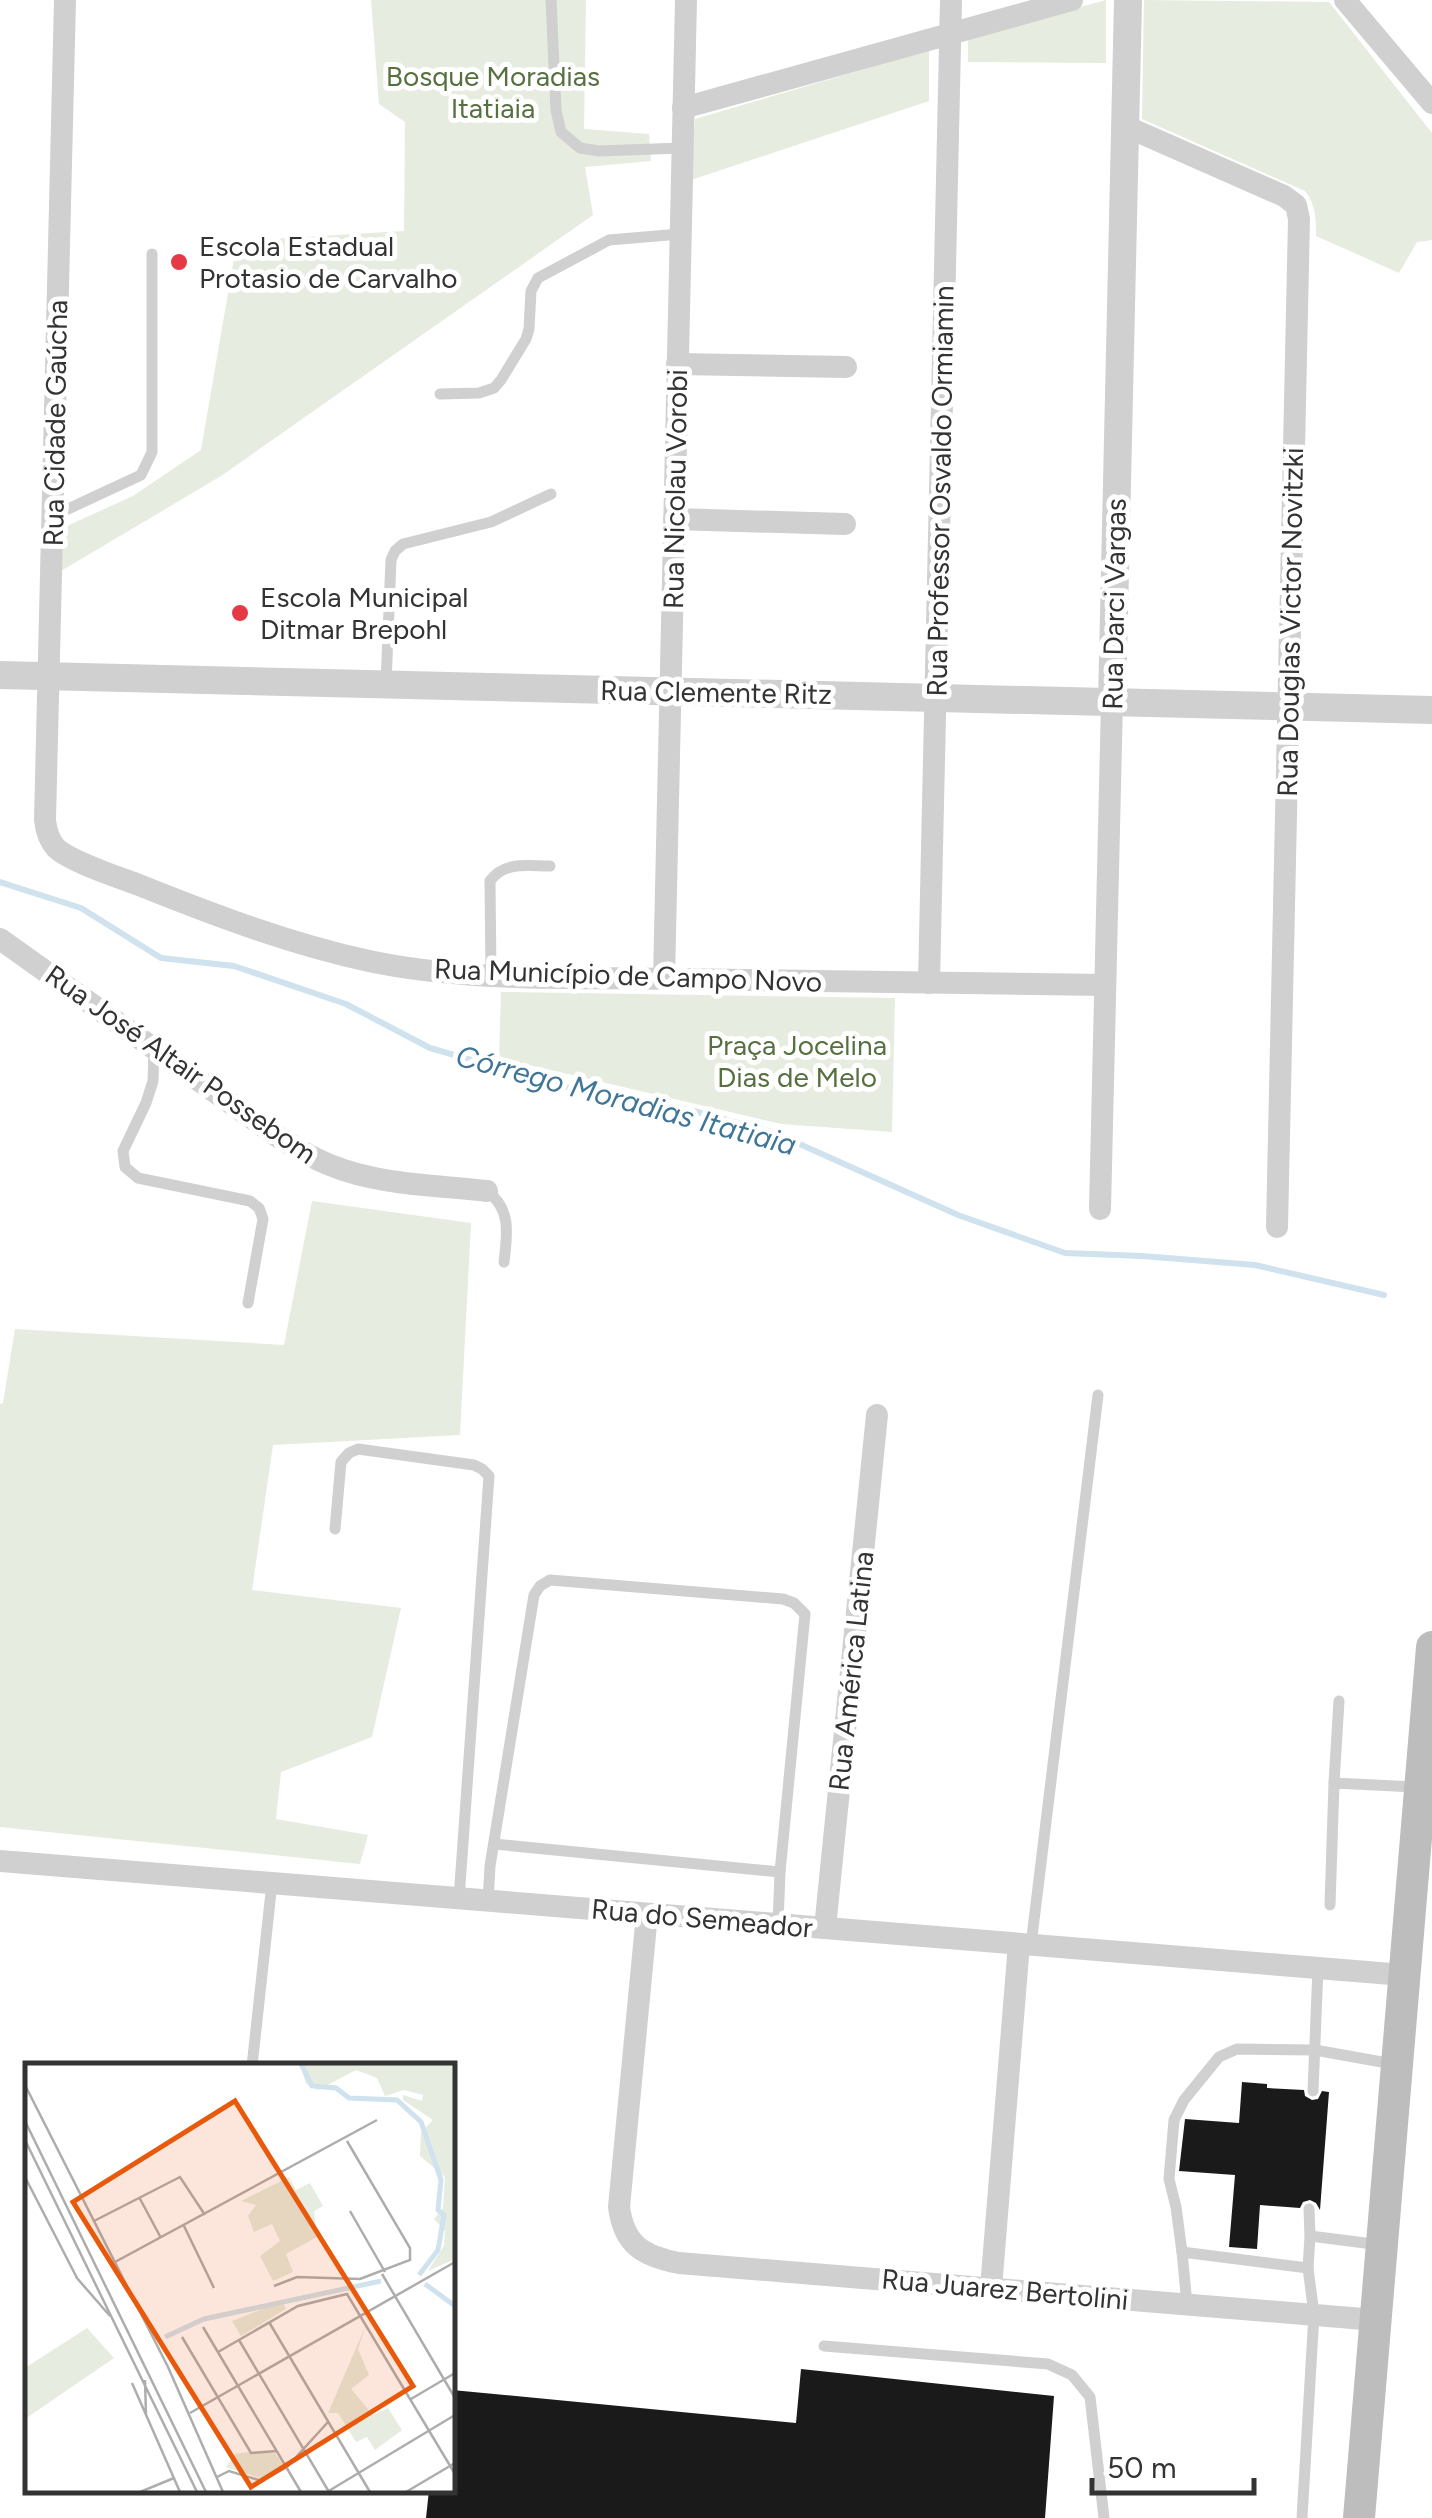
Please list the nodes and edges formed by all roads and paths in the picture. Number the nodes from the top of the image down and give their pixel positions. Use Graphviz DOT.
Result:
graph roads {
  1 [pos="65,0"];
  2 [pos="551,0"];
  3 [pos="686,0"];
  4 [pos="951,0"];
  5 [pos="1072,0"];
  6 [pos="1128,0"];
  7 [pos="1345,0"];
  8 [pos="950,33"];
  9 [pos="1432,103"];
  10 [pos="683,108"];
  11 [pos="1125,126"];
  12 [pos="682,148"];
  13 [pos="680,234"];
  14 [pos="152,254"];
  15 [pos="677,364"];
  16 [pos="846,368"];
  17 [pos="440,394"];
  18 [pos="552,494"];
  19 [pos="53,516"];
  20 [pos="674,519"];
  21 [pos="846,524"];
  22 [pos="0,675"];
  23 [pos="49,676"];
  24 [pos="386,684"];
  25 [pos="670,691"];
  26 [pos="935,698"];
  27 [pos="1112,702"];
  28 [pos="1289,707"];
  29 [pos="1432,710"];
  30 [pos="53,845"];
  31 [pos="550,866"];
  32 [pos="0,939"];
  33 [pos="491,974"];
  34 [pos="664,979"];
  35 [pos="929,983"];
  36 [pos="1105,985"];
  37 [pos="154,1048"];
  38 [pos="487,1191"];
  39 [pos="1100,1208"];
  40 [pos="1277,1227"];
  41 [pos="504,1262"];
  42 [pos="248,1303"];
  43 [pos="1098,1395"];
  44 [pos="876,1414"];
  45 [pos="335,1529"];
  46 [pos="1432,1647"];
  47 [pos="1339,1701"];
  48 [pos="1334,1783"];
  49 [pos="1419,1787"];
  50 [pos="494,1844"];
  51 [pos="0,1861"];
  52 [pos="780,1872"];
  53 [pos="272,1883"];
  54 [pos="459,1898"];
  55 [pos="488,1901"];
  56 [pos="1330,1904"];
  57 [pos="647,1914"];
  58 [pos="778,1924"];
  59 [pos="825,1928"];
  60 [pos="1025,1944"];
  61 [pos="1318,1968"];
  62 [pos="1404,1976"];
  63 [pos="1315,2050"];
  64 [pos="252,2063"];
  65 [pos="1397,2064"];
  66 [pos="1313,2091"];
  67 [pos="1309,2209"];
  68 [pos="1310,2236"];
  69 [pos="1382,2246"];
  70 [pos="1182,2252"];
  71 [pos="1308,2268"];
  72 [pos="991,2288"];
  73 [pos="1187,2304"];
  74 [pos="1314,2314"];
  75 [pos="1376,2320"];
  76 [pos="824,2346"];
  77 [pos="1104,2518"];
  78 [pos="1302,2518"];
  79 [pos="1359,2518"];
  1 -- 19 [label="street, Rua Cidade Gaúcha"];
  2 -- 12 [label="lane"];
  3 -- 10 [label="street, Rua Nicolau Vorobi"];
  4 -- 8 [label="street, Rua Professor Osvaldo Ormiamin"];
  5 -- 8 [label="street"];
  6 -- 11 [label="street, Rua Darci Vargas"];
  7 -- 9 [label="street"];
  8 -- 10 [label="street"];
  8 -- 26 [label="street, Rua Professor Osvaldo Ormiamin"];
  10 -- 12 [label="street, Rua Nicolau Vorobi"];
  11 -- 27 [label="street, Rua Darci Vargas"];
  11 -- 28 [label="street, Rua Douglas Victor Novitzki"];
  12 -- 13 [label="street, Rua Nicolau Vorobi"];
  13 -- 15 [label="street, Rua Nicolau Vorobi"];
  13 -- 17 [label="lane"];
  14 -- 19 [label="lane"];
  15 -- 16 [label="street"];
  15 -- 20 [label="street, Rua Nicolau Vorobi"];
  18 -- 24 [label="lane"];
  19 -- 23 [label="street, Rua Cidade Gaúcha"];
  20 -- 21 [label="street"];
  20 -- 25 [label="street, Rua Nicolau Vorobi"];
  22 -- 23 [label="street, Rua Clemente Ritz"];
  23 -- 24 [label="street, Rua Clemente Ritz"];
  23 -- 30 [label="street, Rua Cidade Gaúcha"];
  24 -- 25 [label="street, Rua Clemente Ritz"];
  25 -- 26 [label="street, Rua Clemente Ritz"];
  25 -- 34 [label="street, Rua Nicolau Vorobi"];
  26 -- 27 [label="street, Rua Clemente Ritz"];
  26 -- 35 [label="street, Rua Professor Osvaldo Ormiamin"];
  27 -- 28 [label="street, Rua Clemente Ritz"];
  27 -- 36 [label="street, Rua Darci Vargas"];
  28 -- 29 [label="street, Rua Clemente Ritz"];
  28 -- 40 [label="street, Rua Douglas Victor Novitzki"];
  30 -- 33 [label="street, Rua Município de Campo Novo"];
  31 -- 33 [label="lane"];
  32 -- 37 [label="street, Rua José Altair Possebom"];
  33 -- 34 [label="street, Rua Município de Campo Novo"];
  34 -- 35 [label="street, Rua Município de Campo Novo"];
  35 -- 36 [label="street, Rua Município de Campo Novo"];
  36 -- 39 [label="street, Rua Darci Vargas"];
  37 -- 38 [label="street, Rua José Altair Possebom"];
  37 -- 42 [label="lane"];
  38 -- 41 [label="lane"];
  43 -- 60 [label="lane"];
  44 -- 59 [label="street, Rua América Latina"];
  45 -- 54 [label="lane"];
  46 -- 49 [label="main road"];
  47 -- 48 [label="lane"];
  48 -- 49 [label="lane"];
  48 -- 56 [label="lane"];
  49 -- 62 [label="main road"];
  50 -- 52 [label="lane"];
  50 -- 52 [label="lane"];
  50 -- 55 [label="lane"];
  51 -- 53 [label="street, Rua do Semeador"];
  52 -- 58 [label="lane"];
  53 -- 54 [label="street, Rua do Semeador"];
  53 -- 64 [label="lane"];
  54 -- 55 [label="street, Rua do Semeador"];
  55 -- 57 [label="street, Rua do Semeador"];
  57 -- 58 [label="street, Rua do Semeador"];
  57 -- 72 [label="street, Rua Juarez Bertolini"];
  58 -- 59 [label="street, Rua do Semeador"];
  59 -- 60 [label="street, Rua do Semeador"];
  60 -- 61 [label="street, Rua do Semeador"];
  60 -- 72 [label="street"];
  61 -- 62 [label="street, Rua do Semeador"];
  61 -- 63 [label="lane"];
  62 -- 65 [label="main road"];
  63 -- 65 [label="lane"];
  63 -- 66 [label="lane"];
  63 -- 70 [label="lane"];
  65 -- 69 [label="main road"];
  67 -- 68 [label="lane"];
  68 -- 69 [label="lane"];
  68 -- 71 [label="lane"];
  69 -- 75 [label="main road"];
  70 -- 71 [label="lane"];
  70 -- 73 [label="lane"];
  71 -- 74 [label="lane"];
  72 -- 73 [label="street, Rua Juarez Bertolini"];
  73 -- 74 [label="street, Rua Juarez Bertolini"];
  74 -- 75 [label="street, Rua Juarez Bertolini"];
  74 -- 78 [label="lane"];
  75 -- 79 [label="main road"];
  76 -- 77 [label="lane"];
}
